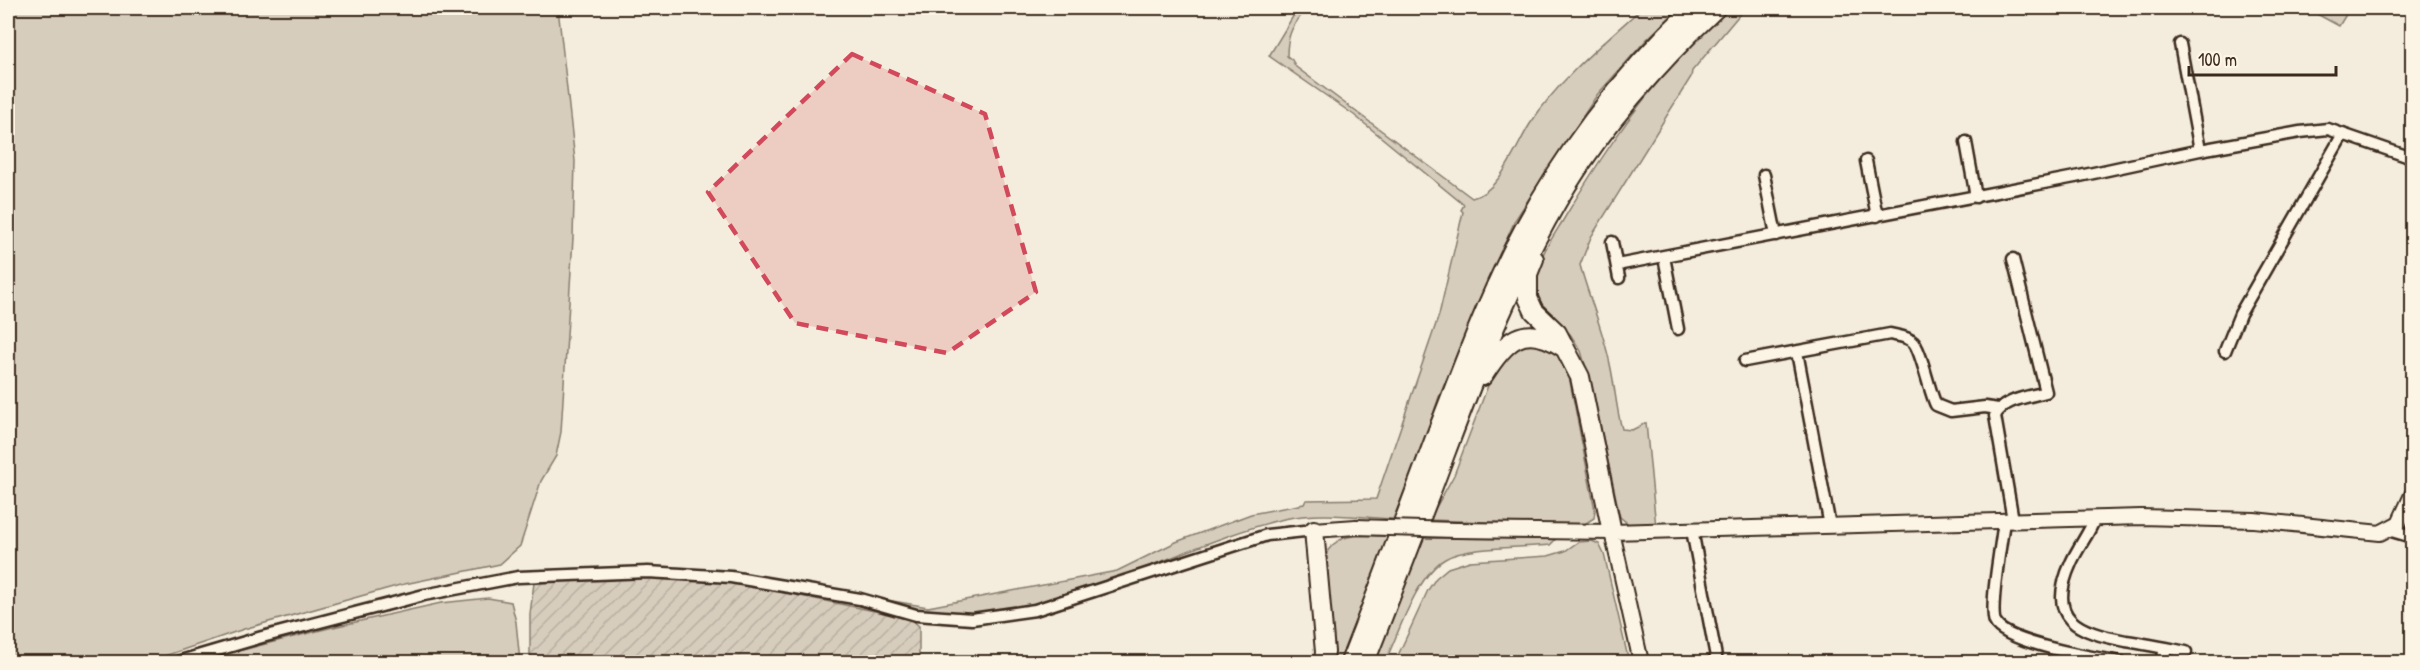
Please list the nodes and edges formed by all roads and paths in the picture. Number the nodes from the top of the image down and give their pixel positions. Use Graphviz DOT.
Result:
graph roads {
  1 [pos="1694,8"];
  2 [pos="1716,8"];
  3 [pos="2180,44"];
  4 [pos="1642,84"];
  5 [pos="2343,134"];
  6 [pos="1966,142"];
  7 [pos="2200,150"];
  8 [pos="2412,158"];
  9 [pos="1866,161"];
  10 [pos="1764,175"];
  11 [pos="1976,197"];
  12 [pos="1877,216"];
  13 [pos="1776,235"];
  14 [pos="1612,242"];
  15 [pos="1664,256"];
  16 [pos="2013,259"];
  17 [pos="1617,265"];
  18 [pos="1619,278"];
  19 [pos="1678,329"];
  20 [pos="1568,351"];
  21 [pos="2225,351"];
  22 [pos="1797,352"];
  23 [pos="1745,361"];
  24 [pos="1998,409"];
  25 [pos="2412,495"];
  26 [pos="1424,509"];
  27 [pos="2095,518"];
  28 [pos="2009,520"];
  29 [pos="1830,526"];
  30 [pos="1314,530"];
  31 [pos="1692,530"];
  32 [pos="2388,530"];
  33 [pos="1612,532"];
  34 [pos="2412,537"];
  35 [pos="2165,648"];
  36 [pos="2186,652"];
  37 [pos="177,663"];
  38 [pos="1324,663"];
  39 [pos="1350,663"];
  40 [pos="1365,663"];
  41 [pos="1641,663"];
  42 [pos="1717,663"];
  43 [pos="2121,663"];
  44 [pos="2162,663"];
  1 -- 39 [label="highway"];
  2 -- 4 [label="highway"];
  3 -- 7 [label="street"];
  4 -- 20 [label="highway"];
  4 -- 26 [label="highway"];
  5 -- 7 [label="street"];
  5 -- 8 [label="street"];
  5 -- 21 [label="street"];
  6 -- 11 [label="street"];
  7 -- 11 [label="street"];
  9 -- 12 [label="street"];
  10 -- 13 [label="street"];
  11 -- 12 [label="street"];
  12 -- 13 [label="street"];
  13 -- 15 [label="street"];
  14 -- 17 [label="street"];
  15 -- 17 [label="street"];
  15 -- 19 [label="street"];
  16 -- 24 [label="street"];
  17 -- 18 [label="street"];
  20 -- 26 [label="highway"];
  20 -- 33 [label="highway"];
  22 -- 23 [label="street"];
  22 -- 24 [label="street"];
  22 -- 29 [label="street"];
  24 -- 28 [label="street"];
  25 -- 32 [label="street"];
  26 -- 40 [label="highway"];
  27 -- 28 [label="street"];
  27 -- 32 [label="street"];
  27 -- 35 [label="street"];
  28 -- 29 [label="street"];
  28 -- 43 [label="street"];
  29 -- 31 [label="street"];
  30 -- 33 [label="street, bridge"];
  30 -- 37 [label="street"];
  30 -- 38 [label="highway"];
  31 -- 33 [label="street"];
  31 -- 42 [label="street"];
  32 -- 34 [label="street"];
  33 -- 41 [label="street"];
  35 -- 36 [label="street"];
  35 -- 44 [label="street"];
}
